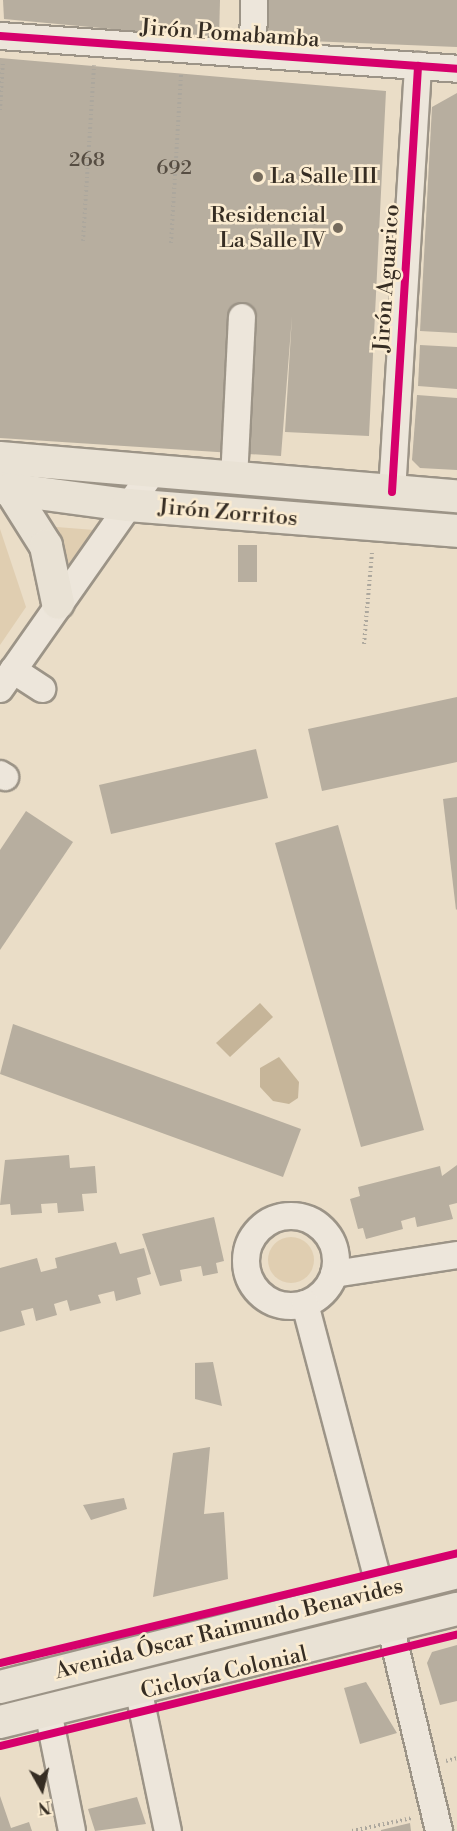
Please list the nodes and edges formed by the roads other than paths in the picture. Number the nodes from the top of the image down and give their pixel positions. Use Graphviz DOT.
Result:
graph roads {
  1 [pos="254,0"];
  2 [pos="3,36"];
  3 [pos="253,53"];
  4 [pos="418,66"];
  5 [pos="457,69"];
  6 [pos="242,317"];
  7 [pos="0,458"];
  8 [pos="151,474"];
  9 [pos="234,480"];
  10 [pos="5,489"];
  11 [pos="392,492"];
  12 [pos="457,496"];
  13 [pos="128,505"];
  14 [pos="457,531"];
  15 [pos="58,603"];
  16 [pos="7,680"];
  17 [pos="42,689"];
  18 [pos="457,1255"];
  19 [pos="334,1274"];
  20 [pos="305,1304"];
  21 [pos="457,1572"];
  22 [pos="381,1591"];
  23 [pos="457,1609"];
  24 [pos="390,1625"];
  25 [pos="0,1687"];
  26 [pos="138,1688"];
  27 [pos="48,1711"];
  28 [pos="0,1722"];
  29 [pos="437,1822"];
  30 [pos="72,1831"];
  31 [pos="168,1831"];
  1 -- 3 [label="street"];
  2 -- 3 [label="street, Jirón Pomabamba"];
  3 -- 4 [label="street, Jirón Pomabamba"];
  4 -- 5 [label="street, Jirón Pomabamba"];
  4 -- 11 [label="street, Jirón Aguarico"];
  6 -- 9 [label="street"];
  7 -- 8 [label="main road, Jirón Zorritos"];
  8 -- 9 [label="main road, Jirón Zorritos"];
  8 -- 13 [label="street"];
  9 -- 11 [label="main road, Jirón Zorritos"];
  10 -- 13 [label="main road, Jirón Zorritos"];
  10 -- 15 [label="main road"];
  11 -- 12 [label="main road, Jirón Zorritos"];
  13 -- 14 [label="main road, Jirón Zorritos"];
  13 -- 15 [label="street"];
  15 -- 16 [label="street"];
  16 -- 17 [label="street"];
  18 -- 19 [label="street"];
  19 -- 20 [label="street"];
  19 -- 20 [label="street"];
  20 -- 22 [label="street"];
  21 -- 22 [label="main road, Avenida Óscar Raimundo Benavides"];
  22 -- 25 [label="main road, Avenida Óscar Raimundo Benavides"];
  23 -- 24 [label="main road, Avenida Óscar Raimundo Benavides"];
  24 -- 26 [label="main road, Avenida Óscar Raimundo Benavides"];
  24 -- 29 [label="street"];
  26 -- 27 [label="main road, Avenida Óscar Raimundo Benavides"];
  26 -- 31 [label="street"];
  27 -- 28 [label="main road, Avenida Óscar Raimundo Benavides"];
  27 -- 30 [label="street"];
}
